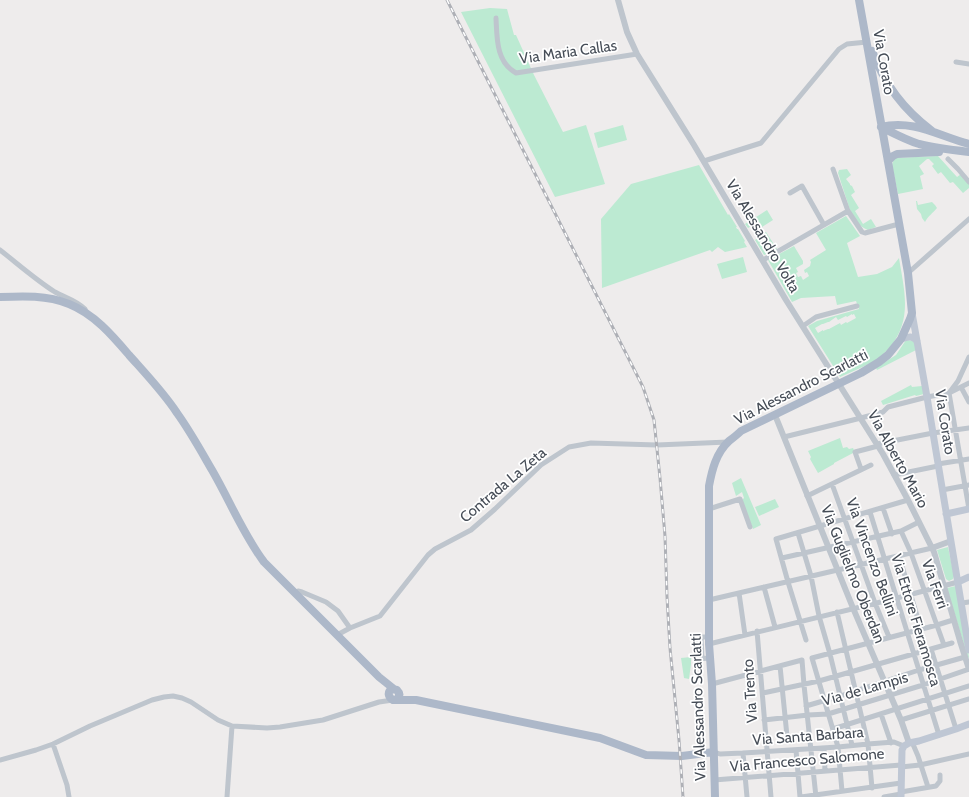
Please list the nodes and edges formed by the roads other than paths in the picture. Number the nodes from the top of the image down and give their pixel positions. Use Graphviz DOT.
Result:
graph roads {
  1 [pos="618,0"];
  2 [pos="859,1"];
  3 [pos="496,18"];
  4 [pos="865,32"];
  5 [pos="867,42"];
  6 [pos="637,54"];
  7 [pos="956,62"];
  8 [pos="969,64"];
  9 [pos="881,126"];
  10 [pos="932,131"];
  11 [pos="969,144"];
  12 [pos="956,151"];
  13 [pos="969,152"];
  14 [pos="948,159"];
  15 [pos="704,161"];
  16 [pos="888,161"];
  17 [pos="833,169"];
  18 [pos="969,182"];
  19 [pos="790,193"];
  20 [pos="848,211"];
  21 [pos="969,219"];
  22 [pos="899,224"];
  23 [pos="824,225"];
  24 [pos="0,250"];
  25 [pos="763,260"];
  26 [pos="908,273"];
  27 [pos="54,296"];
  28 [pos="0,297"];
  29 [pos="857,306"];
  30 [pos="912,313"];
  31 [pos="803,326"];
  32 [pos="901,339"];
  33 [pos="918,341"];
  34 [pos="969,358"];
  35 [pos="969,383"];
  36 [pos="840,384"];
  37 [pos="961,387"];
  38 [pos="949,393"];
  39 [pos="928,397"];
  40 [pos="969,402"];
  41 [pos="775,415"];
  42 [pos="861,418"];
  43 [pos="969,428"];
  44 [pos="955,430"];
  45 [pos="933,433"];
  46 [pos="784,437"];
  47 [pos="728,442"];
  48 [pos="877,445"];
  49 [pos="969,460"];
  50 [pos="961,461"];
  51 [pos="871,465"];
  52 [pos="938,465"];
  53 [pos="861,469"];
  54 [pos="894,474"];
  55 [pos="832,484"];
  56 [pos="967,486"];
  57 [pos="942,490"];
  58 [pos="807,496"];
  59 [pos="908,500"];
  60 [pos="883,508"];
  61 [pos="709,509"];
  62 [pos="969,509"];
  63 [pos="870,512"];
  64 [pos="946,514"];
  65 [pos="845,519"];
  66 [pos="919,522"];
  67 [pos="820,526"];
  68 [pos="750,527"];
  69 [pos="901,532"];
  70 [pos="798,533"];
  71 [pos="892,534"];
  72 [pos="878,537"];
  73 [pos="951,538"];
  74 [pos="853,542"];
  75 [pos="828,548"];
  76 [pos="932,548"];
  77 [pos="804,553"];
  78 [pos="911,553"];
  79 [pos="899,556"];
  80 [pos="782,558"];
  81 [pos="885,559"];
  82 [pos="861,565"];
  83 [pos="838,570"];
  84 [pos="811,576"];
  85 [pos="969,577"];
  86 [pos="788,582"];
  87 [pos="958,582"];
  88 [pos="944,585"];
  89 [pos="764,587"];
  90 [pos="924,590"];
  91 [pos="294,592"];
  92 [pos="739,593"];
  93 [pos="910,594"];
  94 [pos="897,598"];
  95 [pos="709,600"];
  96 [pos="875,603"];
  97 [pos="966,603"];
  98 [pos="853,608"];
  99 [pos="837,612"];
  100 [pos="819,616"];
  101 [pos="953,620"];
  102 [pos="800,621"];
  103 [pos="937,625"];
  104 [pos="775,627"];
  105 [pos="350,628"];
  106 [pos="921,629"];
  107 [pos="757,631"];
  108 [pos="968,631"];
  109 [pos="908,632"];
  110 [pos="337,635"];
  111 [pos="745,635"];
  112 [pos="889,637"];
  113 [pos="707,639"];
  114 [pos="806,640"];
  115 [pos="868,643"];
  116 [pos="952,643"];
  117 [pos="944,646"];
  118 [pos="846,649"];
  119 [pos="930,649"];
  120 [pos="830,654"];
  121 [pos="914,654"];
  122 [pos="967,656"];
  123 [pos="706,658"];
  124 [pos="876,664"];
  125 [pos="936,665"];
  126 [pos="780,666"];
  127 [pos="969,669"];
  128 [pos="919,670"];
  129 [pos="761,671"];
  130 [pos="851,672"];
  131 [pos="835,676"];
  132 [pos="940,679"];
  133 [pos="819,681"];
  134 [pos="884,682"];
  135 [pos="712,684"];
  136 [pos="804,685"];
  137 [pos="923,685"];
  138 [pos="969,686"];
  139 [pos="782,689"];
  140 [pos="856,691"];
  141 [pos="393,694"];
  142 [pos="763,694"];
  143 [pos="945,694"];
  144 [pos="890,695"];
  145 [pos="840,696"];
  146 [pos="928,699"];
  147 [pos="969,699"];
  148 [pos="824,701"];
  149 [pos="859,704"];
  150 [pos="948,705"];
  151 [pos="806,706"];
  152 [pos="843,709"];
  153 [pos="896,709"];
  154 [pos="932,710"];
  155 [pos="828,714"];
  156 [pos="881,714"];
  157 [pos="808,715"];
  158 [pos="785,718"];
  159 [pos="764,720"];
  160 [pos="862,720"];
  161 [pos="901,720"];
  162 [pos="969,724"];
  163 [pos="847,725"];
  164 [pos="232,726"];
  165 [pos="833,729"];
  166 [pos="956,730"];
  167 [pos="939,734"];
  168 [pos="787,736"];
  169 [pos="891,743"];
  170 [pos="53,744"];
  171 [pos="868,744"];
  172 [pos="910,744"];
  173 [pos="852,745"];
  174 [pos="838,747"];
  175 [pos="824,748"];
  176 [pos="810,749"];
  177 [pos="796,750"];
  178 [pos="714,752"];
  179 [pos="767,752"];
  180 [pos="743,754"];
  181 [pos="969,754"];
  182 [pos="0,760"];
  183 [pos="920,765"];
  184 [pos="901,766"];
  185 [pos="870,767"];
  186 [pos="840,769"];
  187 [pos="825,771"];
  188 [pos="813,772"];
  189 [pos="798,773"];
  190 [pos="769,775"];
  191 [pos="940,775"];
  192 [pos="745,777"];
  193 [pos="714,780"];
  194 [pos="901,783"];
  195 [pos="928,787"];
  196 [pos="872,788"];
  197 [pos="842,791"];
  198 [pos="901,794"];
  199 [pos="816,796"];
  200 [pos="69,797"];
  201 [pos="227,797"];
  202 [pos="714,797"];
  203 [pos="747,797"];
  204 [pos="771,797"];
  205 [pos="800,797"];
  206 [pos="884,797"];
  1 -- 6 [label="street, Via Alessandro Volta"];
  2 -- 4 [label="main road, Via Corato"];
  3 -- 6 [label="street, Via Maria Callas"];
  4 -- 5 [label="main road, Via Corato"];
  4 -- 10 [label="main road"];
  5 -- 9 [label="main road, Via Corato"];
  5 -- 15 [label="street"];
  6 -- 15 [label="street, Via Alessandro Volta"];
  7 -- 8 [label="street"];
  9 -- 10 [label="main road"];
  9 -- 12 [label="main road"];
  9 -- 16 [label="main road, Via Alessandro Scarlatti"];
  10 -- 11 [label="main road"];
  12 -- 13 [label="main road"];
  12 -- 16 [label="main road"];
  14 -- 18 [label="street"];
  15 -- 25 [label="street, Via Alessandro Volta"];
  16 -- 22 [label="main road, Via Alessandro Scarlatti"];
  17 -- 20 [label="street"];
  19 -- 23 [label="street"];
  20 -- 22 [label="street"];
  20 -- 23 [label="street"];
  21 -- 26 [label="street"];
  22 -- 26 [label="main road, Via Alessandro Scarlatti"];
  23 -- 25 [label="street"];
  24 -- 27 [label="street"];
  25 -- 31 [label="street, Via Alessandro Volta"];
  26 -- 30 [label="main road, Via Alessandro Scarlatti"];
  27 -- 28 [label="main road"];
  27 -- 91 [label="main road"];
  29 -- 31 [label="street"];
  30 -- 32 [label="main road, Via Alessandro Scarlatti"];
  30 -- 33 [label="main road, Via Corato"];
  31 -- 36 [label="street, Via Alessandro Volta"];
  32 -- 33 [label="main road"];
  32 -- 36 [label="main road, Via Alessandro Scarlatti"];
  33 -- 39 [label="main road, Via Corato"];
  34 -- 38 [label="street"];
  35 -- 37 [label="street"];
  36 -- 41 [label="main road, Via Alessandro Scarlatti"];
  36 -- 42 [label="street, Via Alberto Mario"];
  37 -- 38 [label="street"];
  37 -- 40 [label="street"];
  38 -- 39 [label="street"];
  38 -- 44 [label="street"];
  39 -- 42 [label="street"];
  39 -- 45 [label="main road, Via Corato"];
  41 -- 46 [label="street, Via Guglielmo Oberdan"];
  41 -- 47 [label="main road, Via Alessandro Scarlatti"];
  42 -- 46 [label="street"];
  42 -- 48 [label="street, Via Alberto Mario"];
  43 -- 44 [label="street"];
  44 -- 45 [label="street"];
  44 -- 50 [label="street"];
  45 -- 48 [label="street"];
  45 -- 52 [label="main road, Via Corato"];
  46 -- 58 [label="street, Via Guglielmo Oberdan"];
  47 -- 61 [label="main road, Via Alessandro Scarlatti"];
  47 -- 105 [label="street, Contrada La Zeta"];
  48 -- 53 [label="street"];
  48 -- 54 [label="street, Via Alberto Mario"];
  49 -- 50 [label="street"];
  50 -- 52 [label="street"];
  50 -- 56 [label="street"];
  51 -- 53 [label="street"];
  52 -- 54 [label="street"];
  52 -- 57 [label="main road, Via Corato"];
  53 -- 55 [label="street"];
  54 -- 59 [label="street, Via Alberto Mario"];
  55 -- 58 [label="street"];
  55 -- 65 [label="street, Via Vincenzo Bellini"];
  56 -- 57 [label="street"];
  56 -- 62 [label="street"];
  57 -- 64 [label="main road, Via Corato"];
  58 -- 67 [label="street, Via Guglielmo Oberdan"];
  59 -- 60 [label="street"];
  59 -- 66 [label="street, Via Alberto Mario"];
  60 -- 63 [label="street"];
  60 -- 71 [label="street"];
  61 -- 68 [label="street"];
  61 -- 95 [label="main road, Via Alessandro Scarlatti"];
  62 -- 64 [label="main road"];
  63 -- 65 [label="street"];
  63 -- 72 [label="street, Via Ettore Fieramosca"];
  64 -- 73 [label="main road, Via Corato"];
  65 -- 67 [label="street"];
  65 -- 74 [label="street, Via Vincenzo Bellini"];
  66 -- 69 [label="street"];
  66 -- 76 [label="street, Via Alberto Mario"];
  67 -- 70 [label="street"];
  67 -- 75 [label="street, Via Guglielmo Oberdan"];
  69 -- 71 [label="street"];
  69 -- 78 [label="street, Via Ferri"];
  70 -- 77 [label="street"];
  70 -- 80 [label="street"];
  71 -- 72 [label="street"];
  72 -- 74 [label="street"];
  72 -- 81 [label="street, Via Ettore Fieramosca"];
  73 -- 76 [label="street"];
  73 -- 87 [label="main road, Via Corato"];
  74 -- 75 [label="street"];
  74 -- 82 [label="street, Via Vincenzo Bellini"];
  75 -- 77 [label="street"];
  75 -- 83 [label="street, Via Guglielmo Oberdan"];
  76 -- 78 [label="street"];
  76 -- 88 [label="street, Via Alberto Mario"];
  77 -- 80 [label="street"];
  77 -- 84 [label="street"];
  78 -- 79 [label="street"];
  78 -- 90 [label="street, Via Ferri"];
  79 -- 81 [label="street"];
  79 -- 93 [label="street"];
  80 -- 86 [label="street"];
  81 -- 82 [label="street"];
  81 -- 94 [label="street, Via Ettore Fieramosca"];
  82 -- 83 [label="street"];
  82 -- 96 [label="street, Via Vincenzo Bellini"];
  83 -- 84 [label="street"];
  83 -- 98 [label="street, Via Guglielmo Oberdan"];
  84 -- 86 [label="street"];
  84 -- 100 [label="street"];
  85 -- 87 [label="main road"];
  86 -- 89 [label="street"];
  86 -- 102 [label="street"];
  87 -- 88 [label="street"];
  87 -- 97 [label="main road, Via Corato"];
  88 -- 90 [label="street"];
  88 -- 101 [label="street, Via Alberto Mario"];
  89 -- 92 [label="street"];
  89 -- 104 [label="street"];
  90 -- 93 [label="street"];
  90 -- 103 [label="street, Via Ferri"];
  91 -- 105 [label="street"];
  91 -- 110 [label="main road"];
  92 -- 95 [label="street"];
  92 -- 111 [label="street"];
  93 -- 94 [label="street"];
  93 -- 106 [label="street"];
  94 -- 96 [label="street"];
  94 -- 109 [label="street, Via Ettore Fieramosca"];
  95 -- 113 [label="main road, Via Alessandro Scarlatti"];
  96 -- 98 [label="street"];
  96 -- 112 [label="street, Via Vincenzo Bellini"];
  97 -- 108 [label="main road, Via Corato"];
  98 -- 99 [label="street"];
  98 -- 115 [label="street, Via Guglielmo Oberdan"];
  99 -- 100 [label="street"];
  99 -- 118 [label="street"];
  100 -- 102 [label="street"];
  100 -- 120 [label="street"];
  101 -- 103 [label="street"];
  101 -- 122 [label="street, Via Alberto Mario"];
  102 -- 104 [label="street"];
  102 -- 114 [label="street"];
  103 -- 106 [label="street"];
  103 -- 117 [label="street, Via Ferri"];
  104 -- 107 [label="street"];
  105 -- 110 [label="street, Contrada La Zeta"];
  106 -- 109 [label="street"];
  107 -- 111 [label="street"];
  107 -- 129 [label="street, Via Trento"];
  108 -- 122 [label="main road, Via Corato"];
  109 -- 112 [label="street"];
  109 -- 121 [label="street, Via Ettore Fieramosca"];
  110 -- 141 [label="main road"];
  111 -- 113 [label="street"];
  112 -- 115 [label="street"];
  113 -- 123 [label="main road, Via Alessandro Scarlatti"];
  113 -- 123 [label="street"];
  115 -- 118 [label="street"];
  115 -- 124 [label="street, Via Guglielmo Oberdan"];
  116 -- 117 [label="street"];
  117 -- 119 [label="street"];
  118 -- 120 [label="street"];
  118 -- 130 [label="street"];
  119 -- 121 [label="street"];
  119 -- 125 [label="street"];
  120 -- 131 [label="street"];
  120 -- 133 [label="street"];
  121 -- 124 [label="street"];
  121 -- 128 [label="street, Via Ettore Fieramosca"];
  122 -- 125 [label="street"];
  122 -- 127 [label="street, Via Alberto Mario"];
  123 -- 135 [label="main road, Via Alessandro Scarlatti"];
  124 -- 130 [label="street"];
  124 -- 134 [label="street, Via Guglielmo Oberdan"];
  125 -- 128 [label="street"];
  125 -- 132 [label="street"];
  126 -- 129 [label="street"];
  126 -- 136 [label="street"];
  126 -- 139 [label="street"];
  127 -- 132 [label="street, Via de Lampis"];
  128 -- 134 [label="street"];
  128 -- 137 [label="street, Via Ettore Fieramosca"];
  129 -- 135 [label="street"];
  129 -- 142 [label="street, Via Trento"];
  130 -- 131 [label="street"];
  130 -- 140 [label="street"];
  131 -- 133 [label="street"];
  131 -- 145 [label="street"];
  132 -- 137 [label="street, Via de Lampis"];
  132 -- 143 [label="street"];
  133 -- 136 [label="street"];
  133 -- 148 [label="street"];
  134 -- 140 [label="street"];
  134 -- 144 [label="street, Via Guglielmo Oberdan"];
  135 -- 178 [label="main road, Via Alessandro Scarlatti"];
  136 -- 139 [label="street"];
  136 -- 151 [label="street"];
  137 -- 144 [label="street, Via de Lampis"];
  137 -- 146 [label="street, Via Ettore Fieramosca"];
  138 -- 143 [label="street"];
  139 -- 142 [label="street"];
  139 -- 158 [label="street"];
  140 -- 145 [label="street"];
  140 -- 149 [label="street"];
  141 -- 164 [label="street"];
  141 -- 178 [label="main road"];
  142 -- 159 [label="street, Via Trento"];
  143 -- 146 [label="street"];
  143 -- 150 [label="street"];
  144 -- 149 [label="street, Via de Lampis"];
  144 -- 153 [label="street, Via Guglielmo Oberdan"];
  145 -- 148 [label="street"];
  145 -- 152 [label="street"];
  146 -- 153 [label="street"];
  146 -- 154 [label="street, Via Ettore Fieramosca"];
  147 -- 150 [label="street"];
  148 -- 151 [label="street"];
  148 -- 155 [label="street"];
  149 -- 152 [label="street, Via de Lampis"];
  149 -- 160 [label="street"];
  150 -- 154 [label="street"];
  150 -- 166 [label="street"];
  151 -- 157 [label="street"];
  152 -- 155 [label="street, Via de Lampis"];
  152 -- 163 [label="street"];
  153 -- 156 [label="street"];
  153 -- 161 [label="street, Via Guglielmo Oberdan"];
  154 -- 161 [label="street"];
  154 -- 167 [label="street, Via Ettore Fieramosca"];
  155 -- 157 [label="street, Via de Lampis"];
  155 -- 165 [label="street"];
  156 -- 160 [label="street"];
  156 -- 169 [label="street"];
  157 -- 158 [label="street, Via de Lampis"];
  157 -- 176 [label="street"];
  158 -- 159 [label="street, Via de Lampis"];
  158 -- 168 [label="street"];
  159 -- 179 [label="street, Via Trento"];
  160 -- 163 [label="street"];
  160 -- 171 [label="street"];
  161 -- 172 [label="street, Via Guglielmo Oberdan"];
  162 -- 166 [label="main road"];
  163 -- 165 [label="street"];
  163 -- 173 [label="street"];
  164 -- 170 [label="street"];
  164 -- 201 [label="street"];
  165 -- 174 [label="street"];
  166 -- 167 [label="main road"];
  167 -- 172 [label="main road"];
  169 -- 171 [label="street, Via Santa Barbara"];
  169 -- 172 [label="street, Via Santa Barbara"];
  170 -- 182 [label="street"];
  170 -- 200 [label="street"];
  171 -- 173 [label="street, Via Santa Barbara"];
  171 -- 185 [label="street"];
  172 -- 183 [label="street"];
  172 -- 184 [label="main road"];
  173 -- 174 [label="street, Via Santa Barbara"];
  174 -- 175 [label="street, Via Santa Barbara"];
  174 -- 186 [label="street"];
  175 -- 176 [label="street, Via Santa Barbara"];
  175 -- 187 [label="street"];
  176 -- 177 [label="street, Via Santa Barbara"];
  176 -- 188 [label="street"];
  177 -- 179 [label="street, Via Santa Barbara"];
  177 -- 189 [label="street"];
  178 -- 180 [label="street, Via Santa Barbara"];
  178 -- 193 [label="main road, Via Alessandro Scarlatti"];
  179 -- 180 [label="street, Via Santa Barbara"];
  179 -- 190 [label="street, Via Trento"];
  180 -- 192 [label="street"];
  181 -- 183 [label="street, Via Francesco Salomone"];
  183 -- 184 [label="street, Via Francesco Salomone"];
  183 -- 195 [label="street"];
  184 -- 185 [label="street, Via Francesco Salomone"];
  184 -- 194 [label="main road"];
  185 -- 186 [label="street, Via Francesco Salomone"];
  185 -- 196 [label="street"];
  186 -- 187 [label="street, Via Francesco Salomone"];
  186 -- 197 [label="street"];
  187 -- 188 [label="street, Via Francesco Salomone"];
  188 -- 189 [label="street, Via Francesco Salomone"];
  188 -- 199 [label="street"];
  189 -- 190 [label="street, Via Francesco Salomone"];
  189 -- 205 [label="street"];
  190 -- 192 [label="street, Via Francesco Salomone"];
  190 -- 204 [label="street, Via Trento"];
  191 -- 195 [label="street"];
  192 -- 193 [label="street, Via Francesco Salomone"];
  192 -- 203 [label="street"];
  193 -- 202 [label="main road, Via Alessandro Scarlatti"];
  194 -- 196 [label="street"];
  194 -- 198 [label="main road"];
  195 -- 198 [label="street"];
  196 -- 197 [label="street"];
  197 -- 199 [label="street"];
  198 -- 206 [label="street"];
  199 -- 205 [label="street"];
}
